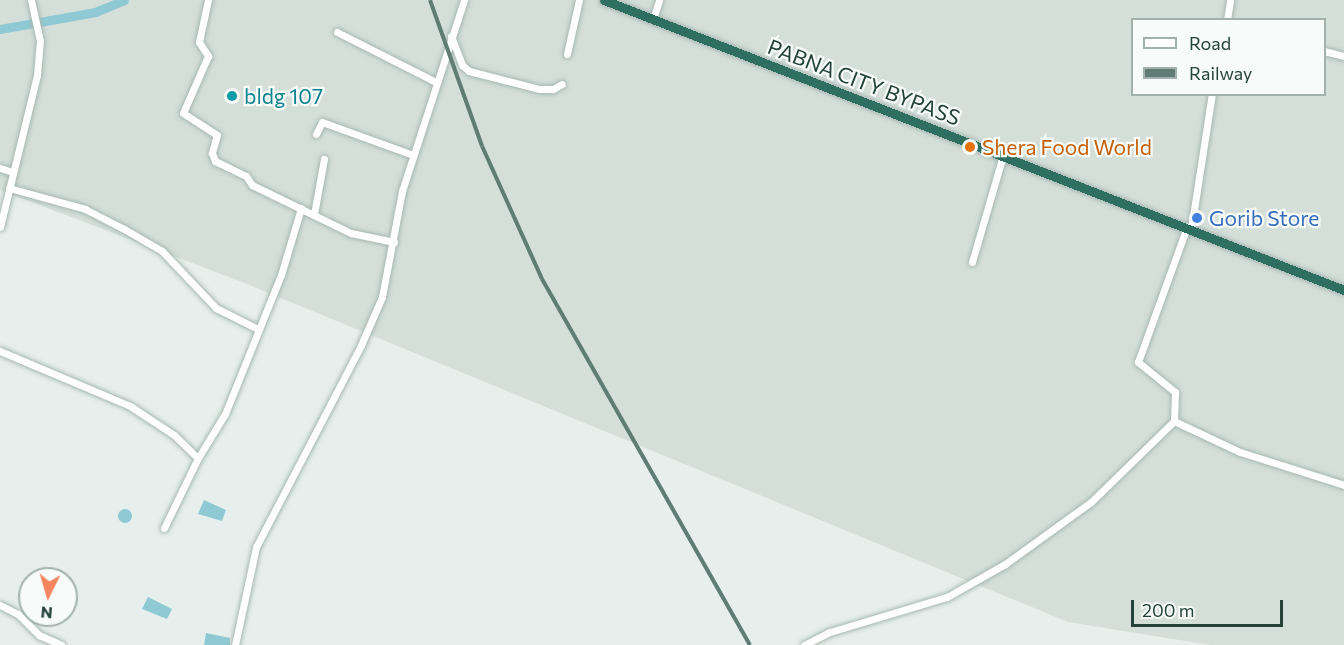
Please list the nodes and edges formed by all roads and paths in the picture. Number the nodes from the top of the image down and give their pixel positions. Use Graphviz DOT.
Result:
graph roads {
  1 [pos="208,0"];
  2 [pos="465,0"];
  3 [pos="579,0"];
  4 [pos="604,0"];
  5 [pos="659,0"];
  6 [pos="1230,0"];
  7 [pos="32,2"];
  8 [pos="1227,18"];
  9 [pos="653,19"];
  10 [pos="337,32"];
  11 [pos="451,36"];
  12 [pos="1326,52"];
  13 [pos="567,54"];
  14 [pos="1344,56"];
  15 [pos="436,82"];
  16 [pos="562,84"];
  17 [pos="1212,96"];
  18 [pos="316,134"];
  19 [pos="413,154"];
  20 [pos="1003,155"];
  21 [pos="324,159"];
  22 [pos="0,168"];
  23 [pos="12,172"];
  24 [pos="9,188"];
  25 [pos="301,208"];
  26 [pos="314,214"];
  27 [pos="0,227"];
  28 [pos="1189,228"];
  29 [pos="394,242"];
  30 [pos="972,262"];
  31 [pos="1344,290"];
  32 [pos="258,329"];
  33 [pos="0,351"];
  34 [pos="1174,421"];
  35 [pos="198,458"];
  36 [pos="1344,485"];
  37 [pos="164,528"];
  38 [pos="0,605"];
  39 [pos="61,645"];
  40 [pos="235,645"];
  41 [pos="804,645"];
  1 -- 25 [label="street"];
  2 -- 11 [label="street"];
  3 -- 13 [label="street"];
  4 -- 9 [label="highway, PABNA CITY BYPASS"];
  5 -- 9 [label="street"];
  6 -- 8 [label="street"];
  7 -- 23 [label="street"];
  9 -- 20 [label="highway, PABNA CITY BYPASS"];
  10 -- 15 [label="street"];
  11 -- 15 [label="street"];
  11 -- 16 [label="street"];
  12 -- 14 [label="street"];
  15 -- 19 [label="street"];
  17 -- 28 [label="street"];
  18 -- 19 [label="street"];
  19 -- 29 [label="street"];
  20 -- 28 [label="highway, PABNA CITY BYPASS"];
  20 -- 30 [label="street"];
  21 -- 26 [label="street"];
  22 -- 23 [label="street"];
  23 -- 24 [label="street"];
  24 -- 27 [label="street"];
  24 -- 32 [label="street"];
  25 -- 26 [label="street"];
  25 -- 32 [label="street"];
  26 -- 29 [label="street"];
  28 -- 31 [label="highway, PABNA CITY BYPASS"];
  28 -- 34 [label="street"];
  29 -- 40 [label="street"];
  32 -- 35 [label="street"];
  33 -- 35 [label="street"];
  34 -- 36 [label="street"];
  34 -- 41 [label="street"];
  35 -- 37 [label="street"];
  38 -- 39 [label="street"];
}
